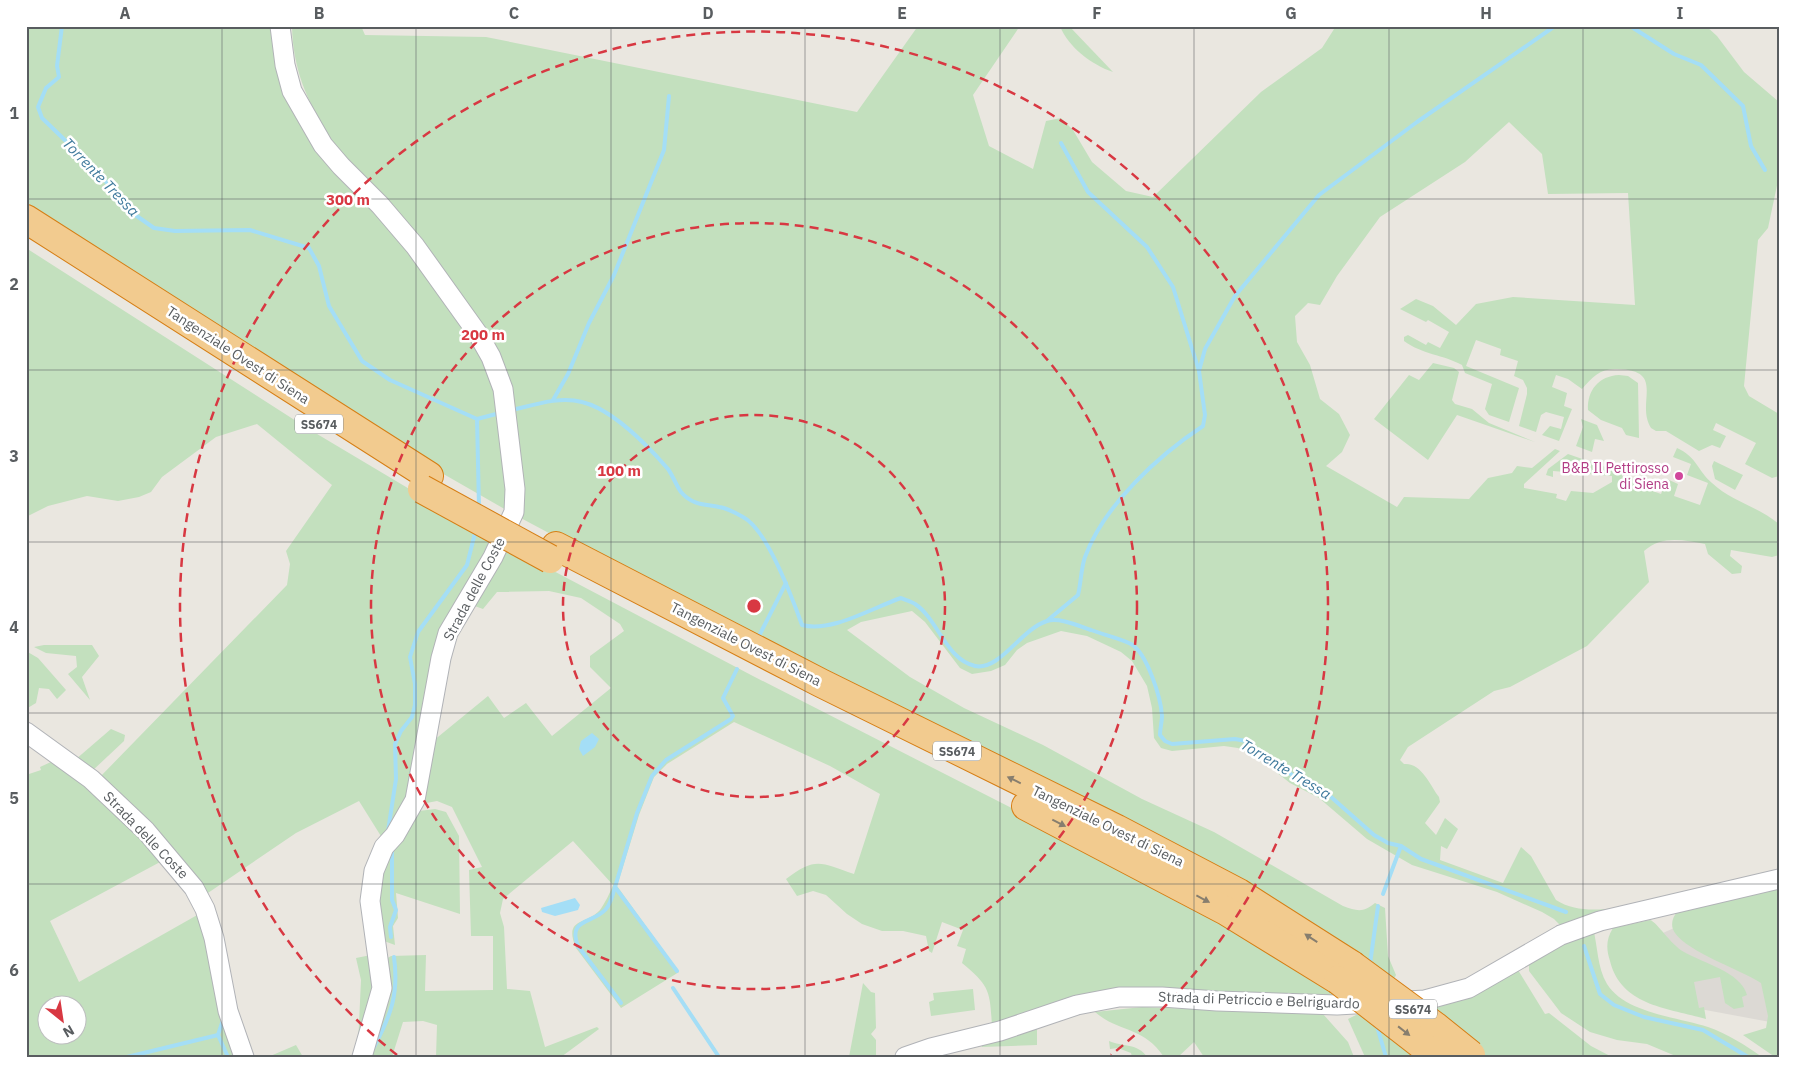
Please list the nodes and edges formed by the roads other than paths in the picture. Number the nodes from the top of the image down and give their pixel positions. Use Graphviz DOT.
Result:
graph roads {
  1 [pos="280,26"];
  2 [pos="26,219"];
  3 [pos="26,236"];
  4 [pos="220,353"];
  5 [pos="26,732"];
  6 [pos="1779,879"];
  7 [pos="1345,972"];
  8 [pos="1472,1056"];
  9 [pos="244,1057"];
  10 [pos="362,1057"];
  11 [pos="905,1057"];
  12 [pos="1437,1057"];
  1 -- 10 [label="street, Strada delle Coste"];
  2 -- 4 [label="highway, Tangenziale Ovest di Siena / SS674"];
  3 -- 4 [label="highway, Tangenziale Ovest di Siena / SS674"];
  4 -- 7 [label="highway, Tangenziale Ovest di Siena / SS674"];
  5 -- 9 [label="street, Strada delle Coste"];
  6 -- 11 [label="street, Strada di Petriccio e Belriguardo"];
  7 -- 8 [label="highway, Tangenziale Ovest di Siena / SS674, bridge"];
  7 -- 12 [label="highway, Tangenziale Ovest di Siena / SS674, one-way, bridge"];
}
